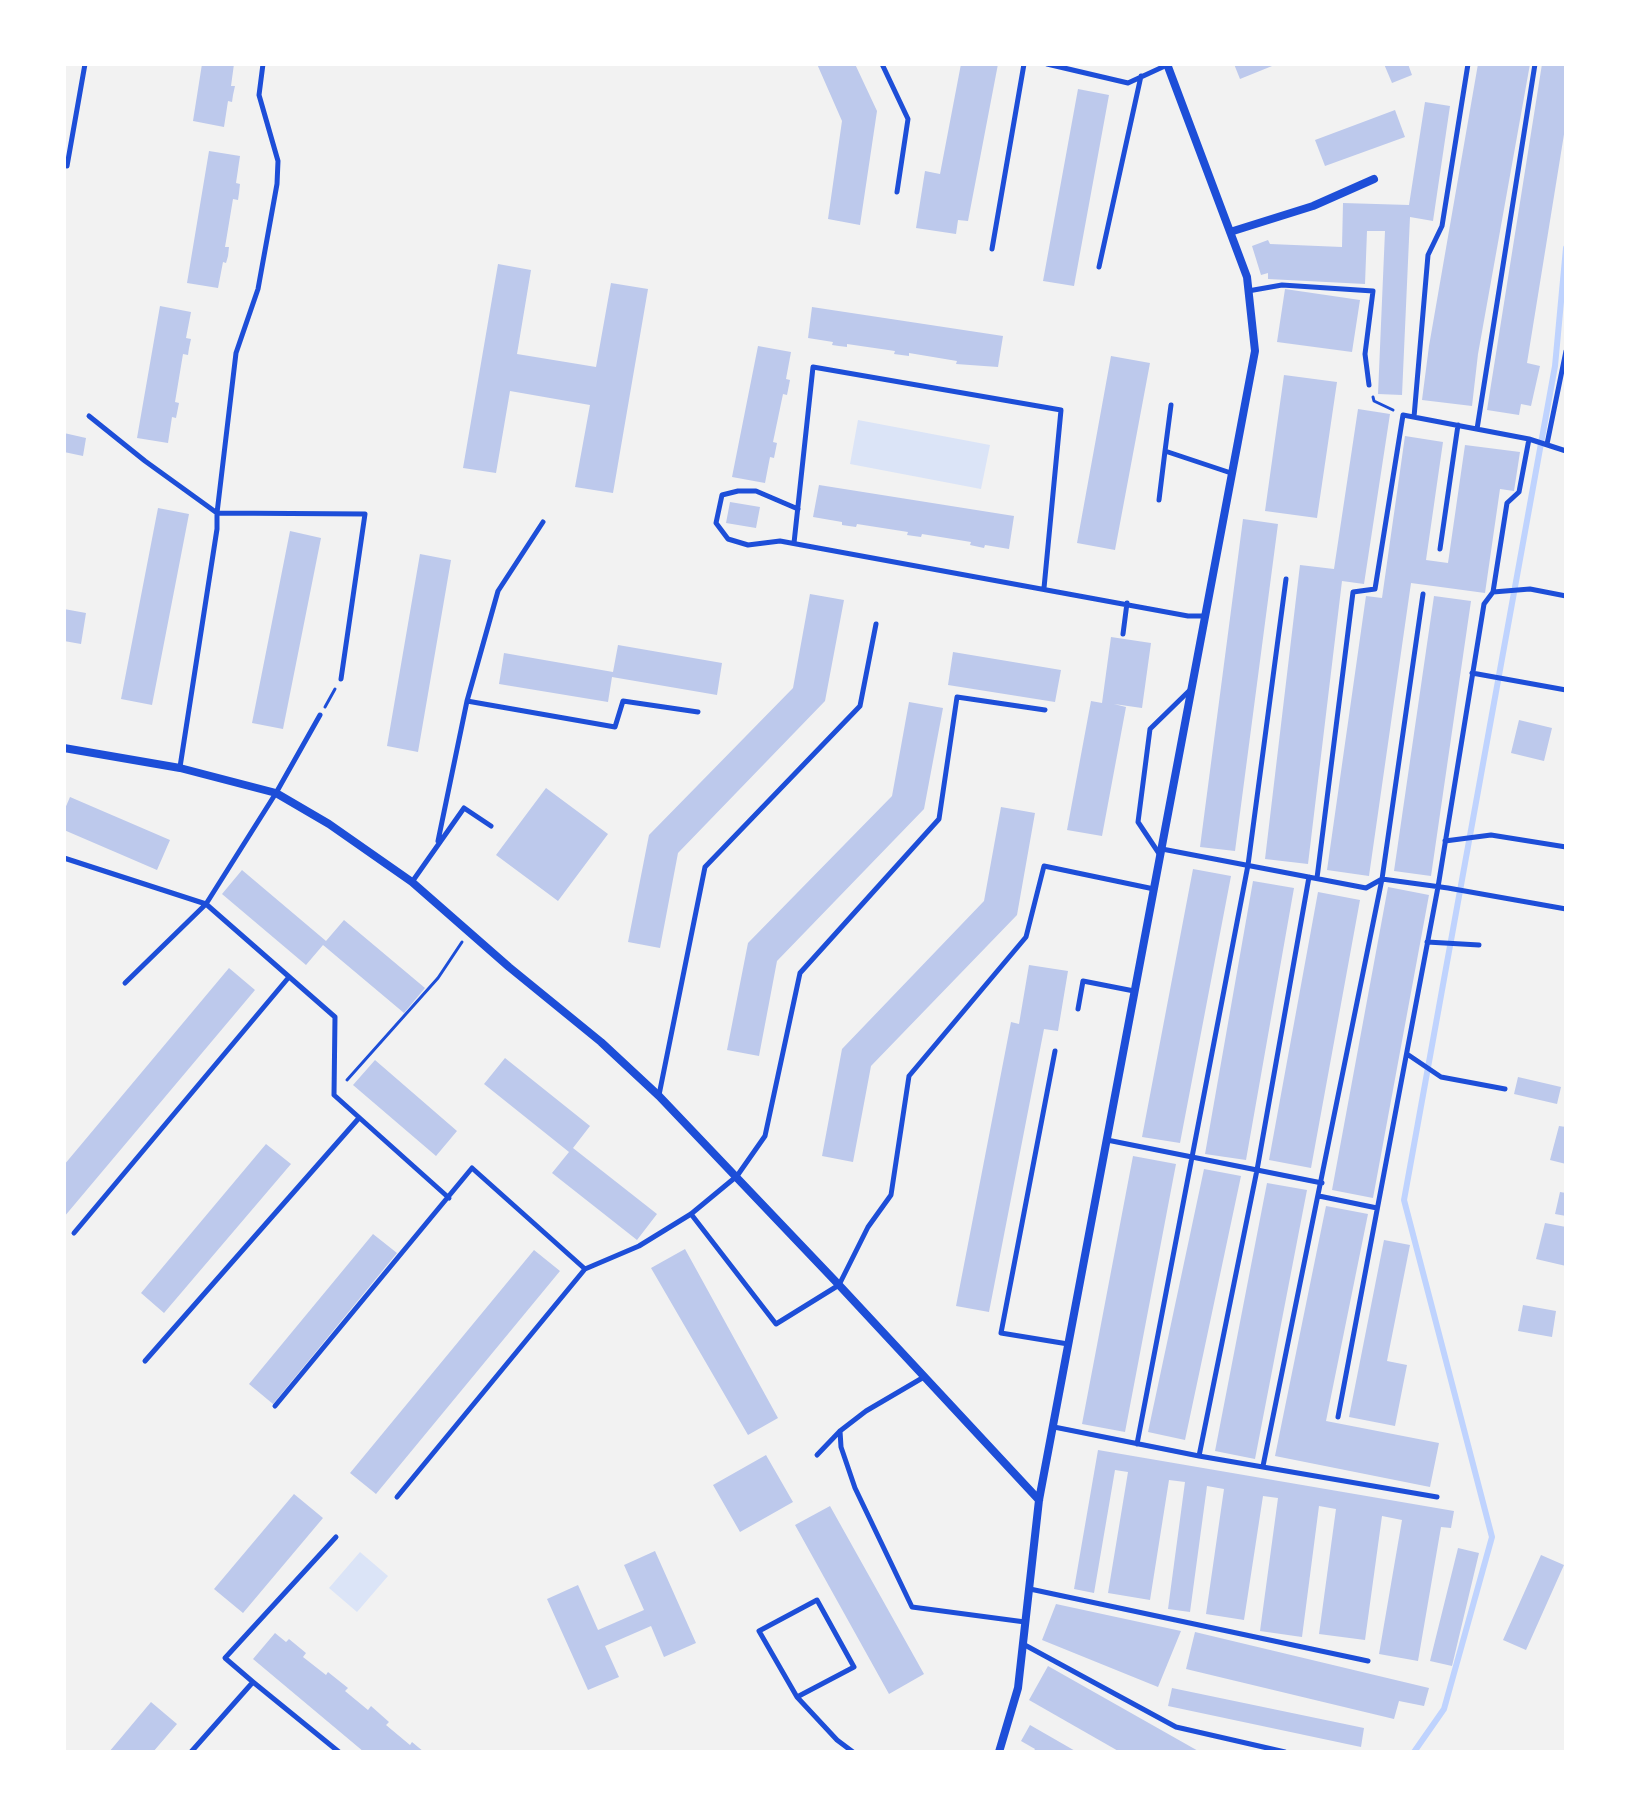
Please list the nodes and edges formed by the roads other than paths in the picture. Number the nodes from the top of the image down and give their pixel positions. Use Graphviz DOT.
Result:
graph roads {
  1 [pos="85,64"];
  2 [pos="263,64"];
  3 [pos="882,64"];
  4 [pos="1024,64"];
  5 [pos="1047,64"];
  6 [pos="1167,64"];
  7 [pos="1468,64"];
  8 [pos="1535,64"];
  9 [pos="1141,76"];
  10 [pos="67,166"];
  11 [pos="1374,179"];
  12 [pos="897,192"];
  13 [pos="1230,232"];
  14 [pos="992,249"];
  15 [pos="1099,267"];
  16 [pos="1248,291"];
  17 [pos="1566,351"];
  18 [pos="1369,385"];
  19 [pos="1171,405"];
  20 [pos="89,416"];
  21 [pos="1414,417"];
  22 [pos="1458,425"];
  23 [pos="1477,429"];
  24 [pos="1531,439"];
  25 [pos="1547,444"];
  26 [pos="1165,451"];
  27 [pos="1566,451"];
  28 [pos="1231,473"];
  29 [pos="1159,500"];
  30 [pos="798,509"];
  31 [pos="217,513"];
  32 [pos="543,522"];
  33 [pos="794,543"];
  34 [pos="1440,549"];
  35 [pos="1286,579"];
  36 [pos="1044,588"];
  37 [pos="1493,592"];
  38 [pos="1423,594"];
  39 [pos="1566,596"];
  40 [pos="1127,603"];
  41 [pos="1203,616"];
  42 [pos="876,624"];
  43 [pos="1123,634"];
  44 [pos="1472,673"];
  45 [pos="341,679"];
  46 [pos="1190,690"];
  47 [pos="1566,690"];
  48 [pos="467,701"];
  49 [pos="1045,710"];
  50 [pos="698,712"];
  51 [pos="320,715"];
  52 [pos="64,748"];
  53 [pos="180,768"];
  54 [pos="276,793"];
  55 [pos="491,826"];
  56 [pos="438,841"];
  57 [pos="1445,841"];
  58 [pos="1566,847"];
  59 [pos="1162,853"];
  60 [pos="64,858"];
  61 [pos="1248,865"];
  62 [pos="1309,877"];
  63 [pos="1317,878"];
  64 [pos="1382,879"];
  65 [pos="412,882"];
  66 [pos="1438,887"];
  67 [pos="1155,889"];
  68 [pos="206,904"];
  69 [pos="1566,909"];
  70 [pos="1427,942"];
  71 [pos="1479,945"];
  72 [pos="289,977"];
  73 [pos="125,983"];
  74 [pos="1135,991"];
  75 [pos="1078,1009"];
  76 [pos="1055,1051"];
  77 [pos="1406,1053"];
  78 [pos="1505,1089"];
  79 [pos="659,1096"];
  80 [pos="359,1118"];
  81 [pos="1106,1139"];
  82 [pos="1192,1158"];
  83 [pos="1257,1170"];
  84 [pos="737,1176"];
  85 [pos="1322,1183"];
  86 [pos="1319,1196"];
  87 [pos="449,1198"];
  88 [pos="1377,1208"];
  89 [pos="691,1214"];
  90 [pos="74,1233"];
  91 [pos="585,1269"];
  92 [pos="839,1285"];
  93 [pos="1068,1344"];
  94 [pos="145,1361"];
  95 [pos="925,1376"];
  96 [pos="275,1406"];
  97 [pos="1338,1417"];
  98 [pos="1053,1427"];
  99 [pos="840,1431"];
  100 [pos="1137,1444"];
  101 [pos="817,1455"];
  102 [pos="1199,1456"];
  103 [pos="1263,1466"];
  104 [pos="397,1497"];
  105 [pos="1437,1497"];
  106 [pos="1039,1500"];
  107 [pos="336,1537"];
  108 [pos="1029,1589"];
  109 [pos="1025,1622"];
  110 [pos="1022,1644"];
  111 [pos="1368,1661"];
  112 [pos="253,1682"];
  113 [pos="797,1697"];
  114 [pos="191,1752"];
  115 [pos="339,1752"];
  116 [pos="853,1752"];
  117 [pos="999,1752"];
  118 [pos="1285,1752"];
  1 -- 10 [label="lane"];
  2 -- 31 [label="lane"];
  3 -- 12 [label="lane"];
  4 -- 14 [label="lane"];
  5 -- 9 [label="lane"];
  6 -- 9 [label="lane"];
  6 -- 13 [label="street"];
  7 -- 21 [label="lane"];
  8 -- 23 [label="lane"];
  9 -- 15 [label="lane"];
  11 -- 13 [label="street"];
  13 -- 16 [label="street"];
  16 -- 18 [label="lane"];
  16 -- 28 [label="street"];
  17 -- 25 [label="lane"];
  19 -- 26 [label="lane"];
  20 -- 31 [label="lane"];
  21 -- 22 [label="lane"];
  21 -- 63 [label="lane"];
  22 -- 23 [label="lane"];
  22 -- 34 [label="lane"];
  23 -- 24 [label="lane"];
  24 -- 25 [label="lane"];
  24 -- 37 [label="lane"];
  25 -- 27 [label="lane"];
  26 -- 28 [label="lane"];
  26 -- 29 [label="lane"];
  28 -- 41 [label="street"];
  30 -- 33 [label="lane"];
  30 -- 33 [label="lane"];
  30 -- 36 [label="lane"];
  31 -- 45 [label="lane"];
  31 -- 53 [label="lane"];
  32 -- 48 [label="lane"];
  33 -- 36 [label="lane"];
  35 -- 61 [label="lane"];
  36 -- 40 [label="lane"];
  37 -- 39 [label="lane"];
  37 -- 44 [label="lane"];
  38 -- 64 [label="lane"];
  40 -- 41 [label="lane"];
  40 -- 43 [label="lane"];
  41 -- 46 [label="street"];
  42 -- 79 [label="lane"];
  44 -- 47 [label="lane"];
  44 -- 57 [label="lane"];
  46 -- 59 [label="street"];
  46 -- 59 [label="lane"];
  48 -- 50 [label="lane"];
  48 -- 56 [label="lane"];
  49 -- 84 [label="lane"];
  51 -- 54 [label="lane"];
  52 -- 53 [label="street"];
  53 -- 54 [label="street"];
  54 -- 65 [label="street"];
  54 -- 68 [label="lane"];
  55 -- 56 [label="lane"];
  56 -- 65 [label="lane"];
  57 -- 58 [label="lane"];
  57 -- 66 [label="lane"];
  59 -- 61 [label="lane"];
  59 -- 67 [label="street"];
  60 -- 68 [label="lane"];
  61 -- 62 [label="lane"];
  61 -- 82 [label="lane"];
  62 -- 63 [label="lane"];
  62 -- 83 [label="lane"];
  63 -- 64 [label="lane"];
  64 -- 66 [label="lane"];
  64 -- 85 [label="lane"];
  65 -- 79 [label="street"];
  66 -- 69 [label="lane"];
  66 -- 70 [label="lane"];
  67 -- 74 [label="street"];
  67 -- 92 [label="lane"];
  68 -- 72 [label="lane"];
  68 -- 73 [label="lane"];
  70 -- 71 [label="lane"];
  70 -- 77 [label="lane"];
  72 -- 80 [label="lane"];
  72 -- 90 [label="lane"];
  74 -- 75 [label="lane"];
  74 -- 81 [label="street"];
  76 -- 93 [label="lane"];
  77 -- 78 [label="lane"];
  77 -- 88 [label="lane"];
  79 -- 84 [label="street"];
  80 -- 87 [label="lane"];
  80 -- 94 [label="lane"];
  81 -- 82 [label="lane"];
  81 -- 93 [label="street"];
  82 -- 83 [label="lane"];
  82 -- 100 [label="lane"];
  83 -- 85 [label="lane"];
  83 -- 102 [label="lane"];
  84 -- 89 [label="lane"];
  84 -- 92 [label="street"];
  85 -- 86 [label="lane"];
  86 -- 88 [label="lane"];
  86 -- 103 [label="lane"];
  87 -- 91 [label="lane"];
  87 -- 96 [label="lane"];
  88 -- 97 [label="lane"];
  89 -- 91 [label="lane"];
  89 -- 92 [label="lane"];
  91 -- 104 [label="lane"];
  92 -- 95 [label="street"];
  93 -- 98 [label="street"];
  95 -- 99 [label="lane"];
  95 -- 106 [label="street"];
  98 -- 100 [label="lane"];
  98 -- 106 [label="street"];
  99 -- 101 [label="lane"];
  99 -- 109 [label="lane"];
  100 -- 102 [label="lane"];
  102 -- 103 [label="lane"];
  103 -- 105 [label="lane"];
  106 -- 108 [label="street"];
  107 -- 112 [label="lane"];
  108 -- 109 [label="street"];
  108 -- 111 [label="lane"];
  109 -- 110 [label="street"];
  110 -- 117 [label="street"];
  110 -- 118 [label="lane"];
  112 -- 114 [label="lane"];
  112 -- 115 [label="lane"];
  113 -- 113 [label="lane"];
  113 -- 116 [label="lane"];
}
